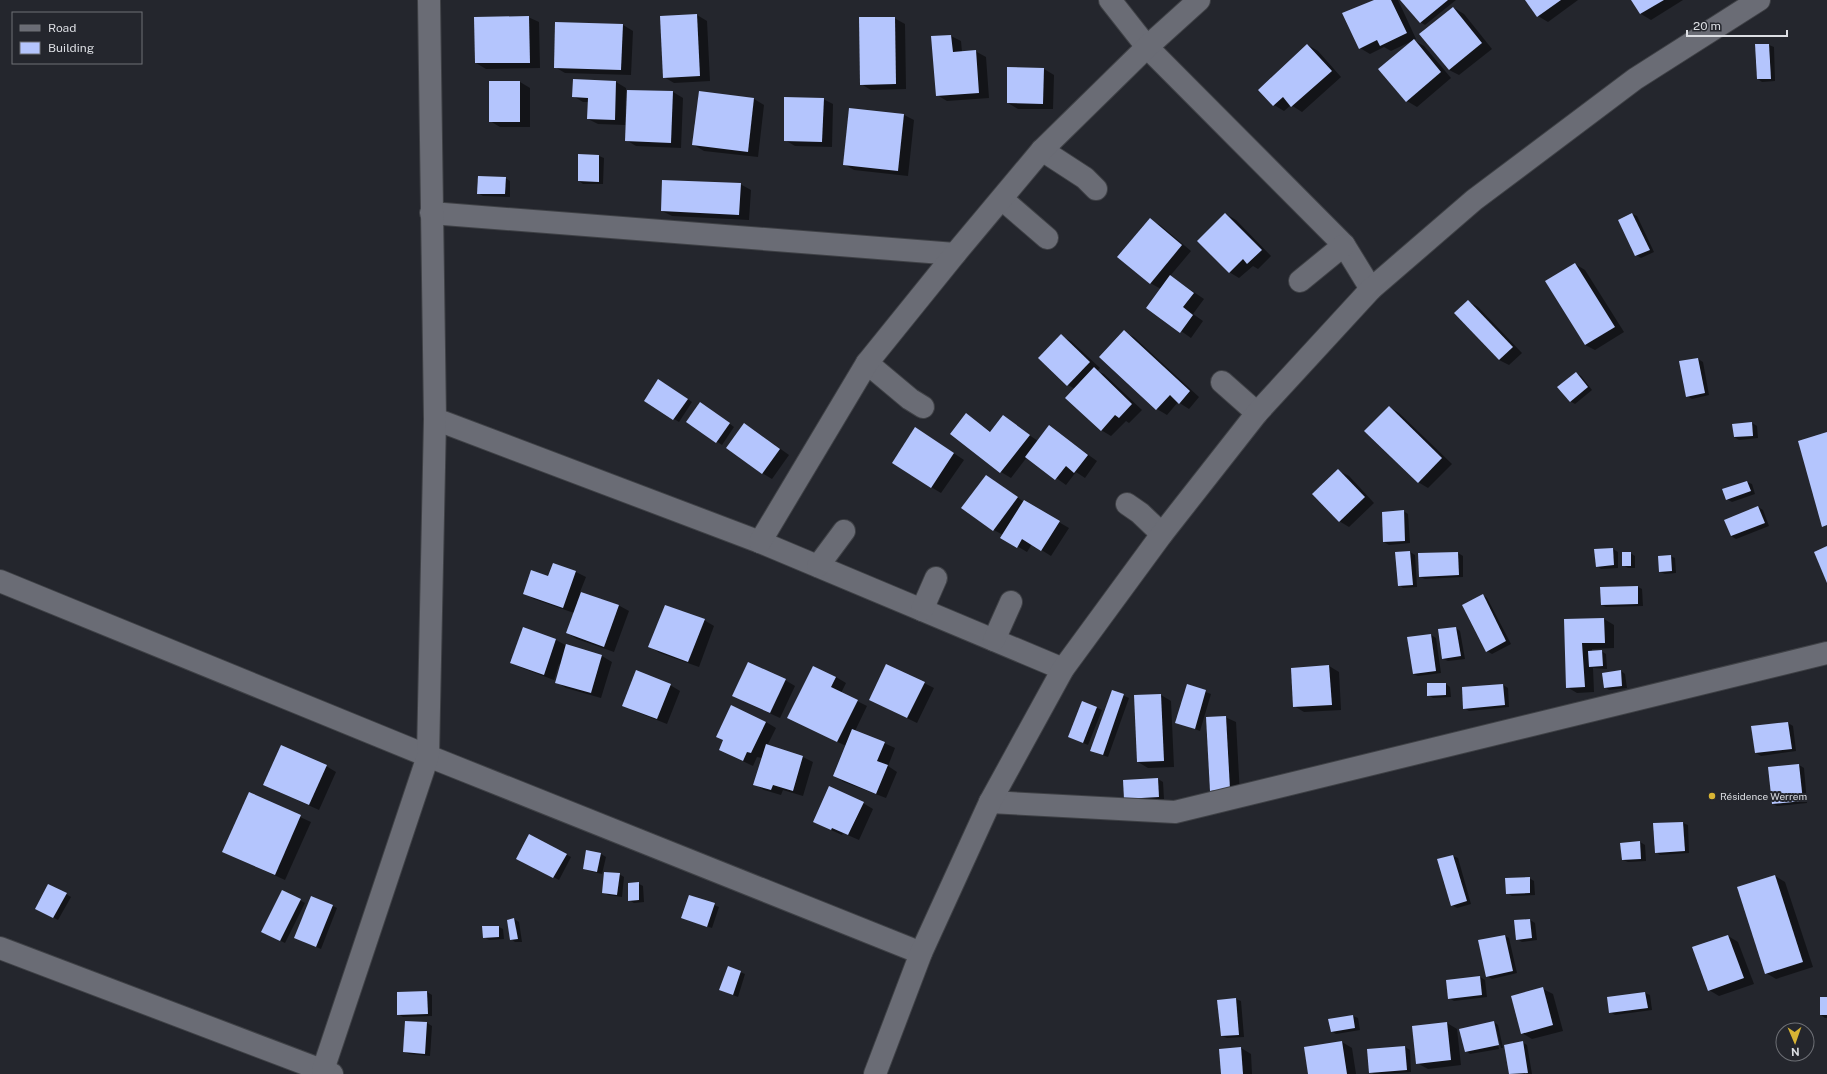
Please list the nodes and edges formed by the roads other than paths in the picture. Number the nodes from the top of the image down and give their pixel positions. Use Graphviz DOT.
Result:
graph roads {
  1 [pos="429,0"];
  2 [pos="1110,0"];
  3 [pos="1199,0"];
  4 [pos="1759,0"];
  5 [pos="1147,47"];
  6 [pos="1042,150"];
  7 [pos="1096,189"];
  8 [pos="1002,200"];
  9 [pos="431,212"];
  10 [pos="1047,238"];
  11 [pos="1344,245"];
  12 [pos="955,254"];
  13 [pos="1300,281"];
  14 [pos="1371,289"];
  15 [pos="867,363"];
  16 [pos="1222,382"];
  17 [pos="923,406"];
  18 [pos="1257,413"];
  19 [pos="435,419"];
  20 [pos="1127,504"];
  21 [pos="844,532"];
  22 [pos="1162,534"];
  23 [pos="760,542"];
  24 [pos="818,566"];
  25 [pos="936,578"];
  26 [pos="0,581"];
  27 [pos="1011,602"];
  28 [pos="922,610"];
  29 [pos="994,640"];
  30 [pos="1827,653"];
  31 [pos="1063,669"];
  32 [pos="428,756"];
  33 [pos="990,802"];
  34 [pos="0,948"];
  35 [pos="921,953"];
  36 [pos="328,1072"];
  37 [pos="875,1074"];
  1 -- 9 [label="street"];
  2 -- 5 [label="street"];
  3 -- 5 [label="street"];
  4 -- 14 [label="street"];
  5 -- 6 [label="street"];
  5 -- 11 [label="street"];
  6 -- 7 [label="street"];
  6 -- 8 [label="street"];
  8 -- 10 [label="street"];
  8 -- 12 [label="street"];
  9 -- 12 [label="street"];
  9 -- 19 [label="street"];
  11 -- 13 [label="street"];
  11 -- 14 [label="street"];
  12 -- 15 [label="street"];
  14 -- 18 [label="street"];
  15 -- 17 [label="street"];
  15 -- 23 [label="street"];
  16 -- 18 [label="street"];
  18 -- 22 [label="street"];
  19 -- 23 [label="street"];
  19 -- 32 [label="street"];
  20 -- 22 [label="street"];
  21 -- 24 [label="street"];
  22 -- 31 [label="street"];
  23 -- 24 [label="street"];
  24 -- 28 [label="street"];
  25 -- 28 [label="street"];
  26 -- 32 [label="street"];
  27 -- 29 [label="street"];
  28 -- 29 [label="street"];
  29 -- 31 [label="street"];
  30 -- 33 [label="street"];
  31 -- 33 [label="street"];
  32 -- 35 [label="street"];
  32 -- 36 [label="street"];
  33 -- 35 [label="street"];
  34 -- 36 [label="street"];
  35 -- 37 [label="street"];
}
